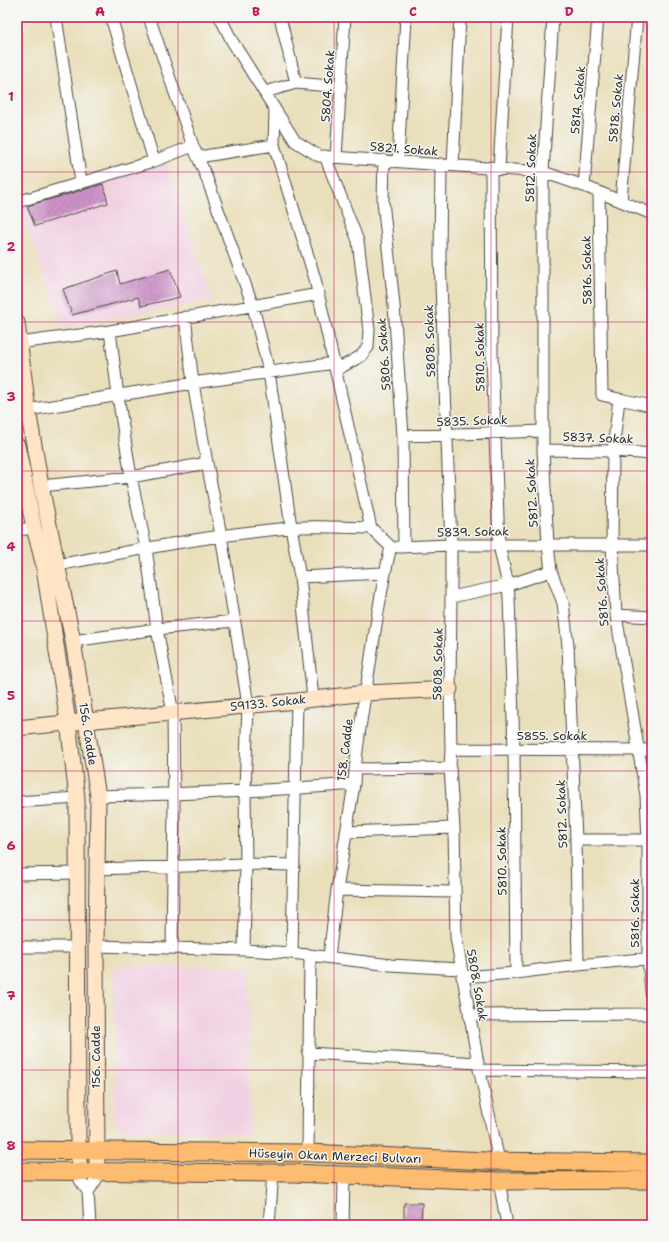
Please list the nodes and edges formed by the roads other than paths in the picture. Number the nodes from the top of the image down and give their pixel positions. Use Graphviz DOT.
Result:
graph roads {
  1 [pos="56,17"];
  2 [pos="111,17"];
  3 [pos="149,17"];
  4 [pos="220,17"];
  5 [pos="280,17"];
  6 [pos="346,17"];
  7 [pos="406,17"];
  8 [pos="460,17"];
  9 [pos="508,17"];
  10 [pos="553,17"];
  11 [pos="598,17"];
  12 [pos="637,17"];
  13 [pos="296,83"];
  14 [pos="341,87"];
  15 [pos="265,92"];
  16 [pos="275,109"];
  17 [pos="274,145"];
  18 [pos="193,146"];
  19 [pos="325,156"];
  20 [pos="198,157"];
  21 [pos="336,157"];
  22 [pos="384,160"];
  23 [pos="154,161"];
  24 [pos="398,161"];
  25 [pos="441,164"];
  26 [pos="453,165"];
  27 [pos="495,168"];
  28 [pos="543,172"];
  29 [pos="81,182"];
  30 [pos="584,186"];
  31 [pos="599,192"];
  32 [pos="621,201"];
  33 [pos="17,202"];
  34 [pos="652,214"];
  35 [pos="319,294"];
  36 [pos="253,306"];
  37 [pos="185,317"];
  38 [pos="17,323"];
  39 [pos="110,331"];
  40 [pos="20,343"];
  41 [pos="336,367"];
  42 [pos="269,372"];
  43 [pos="193,383"];
  44 [pos="118,396"];
  45 [pos="619,399"];
  46 [pos="652,406"];
  47 [pos="28,410"];
  48 [pos="543,431"];
  49 [pos="495,433"];
  50 [pos="446,435"];
  51 [pos="403,436"];
  52 [pos="17,445"];
  53 [pos="543,450"];
  54 [pos="613,450"];
  55 [pos="652,454"];
  56 [pos="207,463"];
  57 [pos="19,467"];
  58 [pos="131,477"];
  59 [pos="41,486"];
  60 [pos="291,527"];
  61 [pos="34,528"];
  62 [pos="371,528"];
  63 [pos="17,530"];
  64 [pos="222,535"];
  65 [pos="451,545"];
  66 [pos="499,545"];
  67 [pos="548,545"];
  68 [pos="612,545"];
  69 [pos="652,545"];
  70 [pos="391,547"];
  71 [pos="404,547"];
  72 [pos="146,548"];
  73 [pos="58,565"];
  74 [pos="551,571"];
  75 [pos="384,573"];
  76 [pos="300,577"];
  77 [pos="508,586"];
  78 [pos="451,597"];
  79 [pos="616,615"];
  80 [pos="652,617"];
  81 [pos="234,621"];
  82 [pos="157,629"];
  83 [pos="73,641"];
  84 [pos="450,689"];
  85 [pos="366,693"];
  86 [pos="313,698"];
  87 [pos="297,701"];
  88 [pos="248,705"];
  89 [pos="173,713"];
  90 [pos="86,720"];
  91 [pos="68,722"];
  92 [pos="17,728"];
  93 [pos="451,749"];
  94 [pos="514,749"];
  95 [pos="573,749"];
  96 [pos="639,749"];
  97 [pos="652,750"];
  98 [pos="450,768"];
  99 [pos="355,769"];
  100 [pos="354,784"];
  101 [pos="295,789"];
  102 [pos="245,791"];
  103 [pos="174,795"];
  104 [pos="649,795"];
  105 [pos="98,796"];
  106 [pos="77,798"];
  107 [pos="17,802"];
  108 [pos="454,828"];
  109 [pos="346,832"];
  110 [pos="576,840"];
  111 [pos="650,840"];
  112 [pos="246,864"];
  113 [pos="294,865"];
  114 [pos="172,867"];
  115 [pos="97,869"];
  116 [pos="78,873"];
  117 [pos="17,874"];
  118 [pos="337,890"];
  119 [pos="455,892"];
  120 [pos="650,910"];
  121 [pos="96,946"];
  122 [pos="17,947"];
  123 [pos="78,947"];
  124 [pos="172,947"];
  125 [pos="244,950"];
  126 [pos="292,953"];
  127 [pos="310,955"];
  128 [pos="329,957"];
  129 [pos="650,958"];
  130 [pos="578,965"];
  131 [pos="461,973"];
  132 [pos="516,973"];
  133 [pos="652,1002"];
  134 [pos="652,1014"];
  135 [pos="469,1015"];
  136 [pos="308,1053"];
  137 [pos="479,1067"];
  138 [pos="652,1072"];
  139 [pos="17,1150"];
  140 [pos="78,1150"];
  141 [pos="96,1151"];
  142 [pos="308,1153"];
  143 [pos="499,1161"];
  144 [pos="652,1163"];
  145 [pos="17,1171"];
  146 [pos="80,1171"];
  147 [pos="96,1172"];
  148 [pos="273,1173"];
  149 [pos="344,1176"];
  150 [pos="652,1180"];
  151 [pos="499,1181"];
  152 [pos="88,1192"];
  153 [pos="90,1225"];
  154 [pos="269,1225"];
  155 [pos="343,1225"];
  156 [pos="507,1225"];
  1 -- 29 [label="street"];
  2 -- 23 [label="street"];
  3 -- 18 [label="street"];
  4 -- 15 [label="street, 5821. Sokak"];
  5 -- 13 [label="street"];
  6 -- 14 [label="street, 5804. Sokak"];
  7 -- 24 [label="street"];
  8 -- 26 [label="street"];
  9 -- 27 [label="street, 5810. Sokak"];
  10 -- 28 [label="street, 5812. Sokak"];
  11 -- 30 [label="street, 5814. Sokak"];
  12 -- 32 [label="street, 5818. Sokak"];
  13 -- 14 [label="street"];
  13 -- 15 [label="street"];
  14 -- 21 [label="street, 5804. Sokak"];
  15 -- 16 [label="street, 5821. Sokak"];
  16 -- 17 [label="street"];
  16 -- 19 [label="street, 5821. Sokak"];
  17 -- 20 [label="street"];
  17 -- 35 [label="street"];
  18 -- 20 [label="street"];
  18 -- 23 [label="street"];
  19 -- 21 [label="street, 5821. Sokak"];
  19 -- 41 [label="street"];
  20 -- 36 [label="street"];
  21 -- 22 [label="street, 5821. Sokak"];
  22 -- 24 [label="street, 5821. Sokak"];
  22 -- 51 [label="street, 5806. Sokak"];
  23 -- 29 [label="street"];
  24 -- 25 [label="street, 5821. Sokak"];
  25 -- 26 [label="street, 5821. Sokak"];
  25 -- 50 [label="street, 5808. Sokak"];
  26 -- 27 [label="street, 5821. Sokak"];
  27 -- 28 [label="street, 5821. Sokak"];
  27 -- 49 [label="street, 5810. Sokak"];
  28 -- 30 [label="street, 5821. Sokak"];
  28 -- 48 [label="street, 5812. Sokak"];
  29 -- 33 [label="street"];
  30 -- 31 [label="street, 5821. Sokak"];
  31 -- 32 [label="street, 5821. Sokak"];
  31 -- 45 [label="street, 5816. Sokak"];
  32 -- 34 [label="street, 5821. Sokak"];
  35 -- 36 [label="street"];
  35 -- 41 [label="street"];
  36 -- 37 [label="street"];
  36 -- 42 [label="street"];
  37 -- 39 [label="street"];
  37 -- 43 [label="street"];
  38 -- 40 [label="street, 156. Cadde"];
  39 -- 40 [label="street"];
  39 -- 44 [label="street"];
  40 -- 47 [label="street, 156. Cadde"];
  41 -- 42 [label="street"];
  41 -- 62 [label="street"];
  42 -- 43 [label="street"];
  42 -- 60 [label="street"];
  43 -- 44 [label="street"];
  43 -- 56 [label="street"];
  44 -- 47 [label="street"];
  44 -- 58 [label="street"];
  45 -- 46 [label="street"];
  45 -- 54 [label="street, 5816. Sokak"];
  47 -- 59 [label="street, 156. Cadde"];
  48 -- 49 [label="street, 5835. Sokak"];
  48 -- 53 [label="street, 5812. Sokak"];
  49 -- 50 [label="street, 5835. Sokak"];
  49 -- 66 [label="street, 5810. Sokak"];
  50 -- 51 [label="street, 5835. Sokak"];
  50 -- 65 [label="street, 5808. Sokak"];
  51 -- 71 [label="street, 5806. Sokak"];
  52 -- 57 [label="street, 156. Cadde"];
  53 -- 54 [label="street, 5837. Sokak"];
  53 -- 67 [label="street, 5812. Sokak"];
  54 -- 55 [label="street, 5837. Sokak"];
  54 -- 68 [label="street, 5816. Sokak"];
  56 -- 58 [label="street"];
  56 -- 64 [label="street"];
  57 -- 61 [label="street, 156. Cadde"];
  58 -- 59 [label="street"];
  58 -- 72 [label="street"];
  59 -- 73 [label="street, 156. Cadde"];
  60 -- 62 [label="street"];
  60 -- 64 [label="street"];
  60 -- 76 [label="street"];
  61 -- 63 [label="street"];
  61 -- 91 [label="street, 156. Cadde"];
  62 -- 70 [label="street"];
  64 -- 72 [label="street"];
  64 -- 81 [label="street"];
  65 -- 66 [label="street, 5839. Sokak"];
  65 -- 71 [label="street, 5839. Sokak"];
  65 -- 78 [label="street, 5808. Sokak"];
  66 -- 67 [label="street, 5839. Sokak"];
  66 -- 77 [label="street, 5810. Sokak"];
  67 -- 68 [label="street, 5839. Sokak"];
  67 -- 74 [label="street, 5812. Sokak"];
  68 -- 69 [label="street, 5839. Sokak"];
  68 -- 79 [label="street, 5816. Sokak"];
  70 -- 71 [label="street, 5839. Sokak"];
  70 -- 75 [label="street, 158. Cadde"];
  72 -- 73 [label="street"];
  72 -- 82 [label="street"];
  73 -- 83 [label="street, 156. Cadde"];
  74 -- 77 [label="street"];
  74 -- 95 [label="street, 5812. Sokak"];
  75 -- 76 [label="street"];
  75 -- 85 [label="street, 158. Cadde"];
  76 -- 86 [label="street"];
  77 -- 78 [label="street"];
  77 -- 94 [label="street, 5810. Sokak"];
  78 -- 84 [label="street, 5808. Sokak"];
  79 -- 80 [label="street"];
  79 -- 96 [label="street, 5816. Sokak"];
  81 -- 82 [label="street"];
  81 -- 88 [label="street"];
  82 -- 83 [label="street"];
  82 -- 89 [label="street"];
  83 -- 90 [label="street, 156. Cadde"];
  84 -- 85 [label="street, 59133. Sokak"];
  84 -- 93 [label="street, 5808. Sokak"];
  85 -- 86 [label="street, 59133. Sokak"];
  85 -- 99 [label="street, 158. Cadde"];
  86 -- 87 [label="street, 59133. Sokak"];
  87 -- 88 [label="street, 59133. Sokak"];
  87 -- 101 [label="street"];
  88 -- 89 [label="street, 59133. Sokak"];
  88 -- 102 [label="street"];
  89 -- 90 [label="street, 59133. Sokak"];
  89 -- 103 [label="street"];
  90 -- 91 [label="street, 59133. Sokak"];
  90 -- 105 [label="street, 156. Cadde"];
  91 -- 92 [label="street, 59133. Sokak"];
  91 -- 106 [label="street, 156. Cadde"];
  93 -- 94 [label="street, 5855. Sokak"];
  93 -- 98 [label="street, 5808. Sokak"];
  94 -- 95 [label="street, 5855. Sokak"];
  94 -- 132 [label="street, 5810. Sokak"];
  95 -- 96 [label="street, 5855. Sokak"];
  95 -- 110 [label="street, 5812. Sokak"];
  96 -- 97 [label="street, 5855. Sokak"];
  96 -- 104 [label="street, 5816. Sokak"];
  98 -- 99 [label="street"];
  98 -- 108 [label="street, 5808. Sokak"];
  99 -- 100 [label="street, 158. Cadde"];
  100 -- 101 [label="street"];
  100 -- 109 [label="street, 158. Cadde"];
  101 -- 102 [label="street"];
  101 -- 113 [label="street"];
  102 -- 103 [label="street"];
  102 -- 112 [label="street"];
  103 -- 105 [label="street"];
  103 -- 114 [label="street"];
  104 -- 111 [label="street, 5816. Sokak"];
  105 -- 115 [label="street, 156. Cadde"];
  106 -- 107 [label="street"];
  106 -- 116 [label="street, 156. Cadde"];
  108 -- 109 [label="street"];
  108 -- 119 [label="street, 5808. Sokak"];
  109 -- 118 [label="street, 158. Cadde"];
  110 -- 111 [label="street"];
  110 -- 130 [label="street, 5812. Sokak"];
  111 -- 120 [label="street, 5816. Sokak"];
  112 -- 113 [label="street"];
  112 -- 114 [label="street"];
  112 -- 125 [label="street"];
  113 -- 126 [label="street"];
  114 -- 115 [label="street"];
  114 -- 124 [label="street"];
  115 -- 121 [label="street, 156. Cadde"];
  116 -- 117 [label="street"];
  116 -- 123 [label="street, 156. Cadde"];
  118 -- 119 [label="street"];
  118 -- 128 [label="street, 158. Cadde"];
  119 -- 131 [label="street, 5808. Sokak"];
  120 -- 129 [label="street, 5816. Sokak"];
  121 -- 123 [label="street"];
  121 -- 124 [label="street"];
  121 -- 141 [label="street, 156. Cadde"];
  122 -- 123 [label="street"];
  123 -- 140 [label="street, 156. Cadde"];
  124 -- 125 [label="street"];
  125 -- 126 [label="street"];
  126 -- 127 [label="street"];
  127 -- 128 [label="street"];
  127 -- 136 [label="street"];
  128 -- 131 [label="street"];
  129 -- 130 [label="street"];
  129 -- 133 [label="street, 5816. Sokak"];
  130 -- 132 [label="street"];
  131 -- 132 [label="street"];
  131 -- 135 [label="street, 5808. Sokak"];
  134 -- 135 [label="street"];
  135 -- 137 [label="street, 5808. Sokak"];
  136 -- 137 [label="street"];
  136 -- 142 [label="street"];
  137 -- 138 [label="street"];
  137 -- 143 [label="street, 5808. Sokak"];
  139 -- 140 [label="main road, Hüseyin Okan Merzeci Bulvarı"];
  140 -- 141 [label="main road, Hüseyin Okan Merzeci Bulvarı"];
  140 -- 146 [label="street, 156. Cadde"];
  141 -- 142 [label="main road, Hüseyin Okan Merzeci Bulvarı"];
  141 -- 147 [label="street, 156. Cadde"];
  142 -- 143 [label="main road, Hüseyin Okan Merzeci Bulvarı"];
  143 -- 144 [label="main road, Hüseyin Okan Merzeci Bulvarı"];
  145 -- 146 [label="main road, Hüseyin Okan Merzeci Bulvarı"];
  146 -- 147 [label="main road, Hüseyin Okan Merzeci Bulvarı"];
  146 -- 152 [label="street"];
  147 -- 148 [label="main road, Hüseyin Okan Merzeci Bulvarı"];
  147 -- 152 [label="street"];
  148 -- 149 [label="main road, Hüseyin Okan Merzeci Bulvarı"];
  148 -- 154 [label="street"];
  149 -- 151 [label="main road, Hüseyin Okan Merzeci Bulvarı"];
  149 -- 155 [label="street"];
  150 -- 151 [label="main road, Hüseyin Okan Merzeci Bulvarı"];
  151 -- 156 [label="street"];
  152 -- 153 [label="street"];
}
